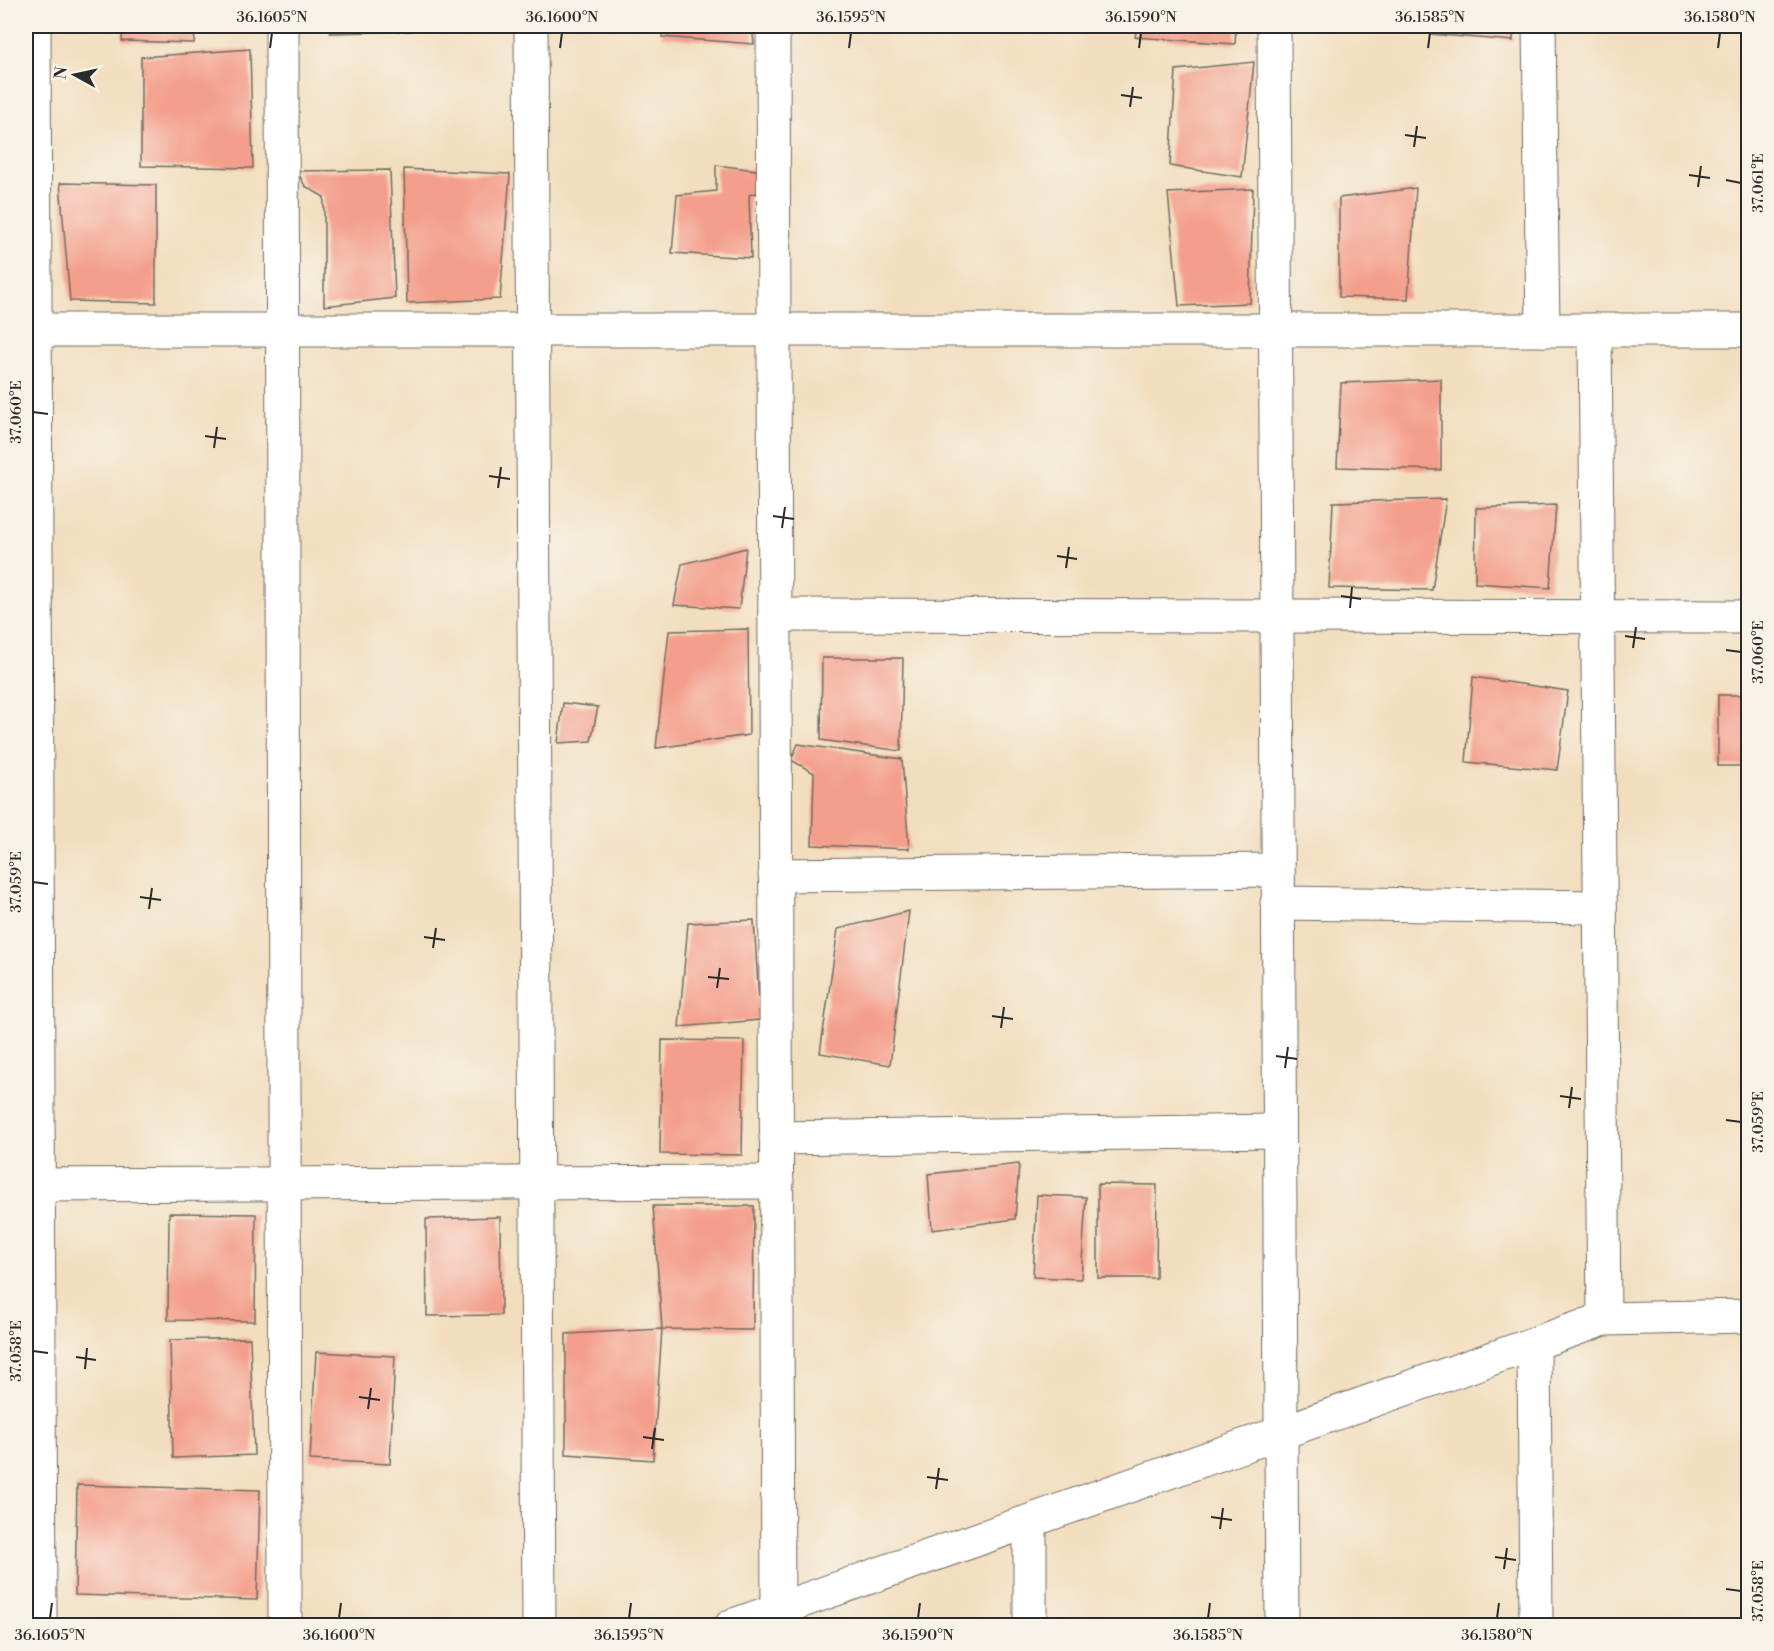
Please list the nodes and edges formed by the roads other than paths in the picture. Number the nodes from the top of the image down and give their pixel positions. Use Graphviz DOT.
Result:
graph roads {
  1 [pos="34,26"];
  2 [pos="282,26"];
  3 [pos="531,26"];
  4 [pos="773,26"];
  5 [pos="1274,26"];
  6 [pos="1539,26"];
  7 [pos="30,330"];
  8 [pos="283,330"];
  9 [pos="532,330"];
  10 [pos="774,330"];
  11 [pos="1274,330"];
  12 [pos="1543,330"];
  13 [pos="1595,330"];
  14 [pos="1749,330"];
  15 [pos="775,615"];
  16 [pos="1275,616"];
  17 [pos="1598,617"];
  18 [pos="1749,617"];
  19 [pos="1277,870"];
  20 [pos="775,875"];
  21 [pos="1277,903"];
  22 [pos="1600,907"];
  23 [pos="1278,1131"];
  24 [pos="776,1138"];
  25 [pos="777,1182"];
  26 [pos="536,1183"];
  27 [pos="284,1184"];
  28 [pos="32,1185"];
  29 [pos="1749,1316"];
  30 [pos="1604,1319"];
  31 [pos="1534,1344"];
  32 [pos="1280,1434"];
  33 [pos="1030,1522"];
  34 [pos="778,1617"];
  35 [pos="39,1626"];
  36 [pos="285,1626"];
  37 [pos="539,1626"];
  38 [pos="730,1626"];
  39 [pos="1030,1626"];
  40 [pos="1282,1626"];
  41 [pos="1536,1626"];
  1 -- 7 [label="street"];
  2 -- 8 [label="street"];
  3 -- 9 [label="street"];
  4 -- 10 [label="street"];
  5 -- 11 [label="street"];
  6 -- 12 [label="street"];
  7 -- 8 [label="street"];
  7 -- 28 [label="street"];
  8 -- 9 [label="street"];
  8 -- 27 [label="street"];
  9 -- 10 [label="street"];
  9 -- 26 [label="street"];
  10 -- 11 [label="street"];
  10 -- 15 [label="street"];
  11 -- 12 [label="street"];
  11 -- 16 [label="street"];
  12 -- 13 [label="street"];
  13 -- 14 [label="street"];
  13 -- 17 [label="street"];
  15 -- 16 [label="street"];
  15 -- 20 [label="street"];
  16 -- 17 [label="street"];
  16 -- 19 [label="street"];
  17 -- 18 [label="street"];
  17 -- 22 [label="street"];
  19 -- 20 [label="street"];
  19 -- 21 [label="street"];
  20 -- 24 [label="street"];
  21 -- 22 [label="street"];
  21 -- 23 [label="street"];
  22 -- 30 [label="street"];
  23 -- 24 [label="street"];
  23 -- 32 [label="street"];
  24 -- 25 [label="street"];
  25 -- 26 [label="street"];
  25 -- 34 [label="street"];
  26 -- 27 [label="street"];
  26 -- 37 [label="street"];
  27 -- 28 [label="street"];
  27 -- 36 [label="street"];
  28 -- 35 [label="street"];
  29 -- 30 [label="street"];
  30 -- 31 [label="street"];
  31 -- 32 [label="street"];
  31 -- 41 [label="street"];
  32 -- 33 [label="street"];
  32 -- 40 [label="street"];
  33 -- 34 [label="street"];
  33 -- 39 [label="street"];
  34 -- 38 [label="street"];
}
